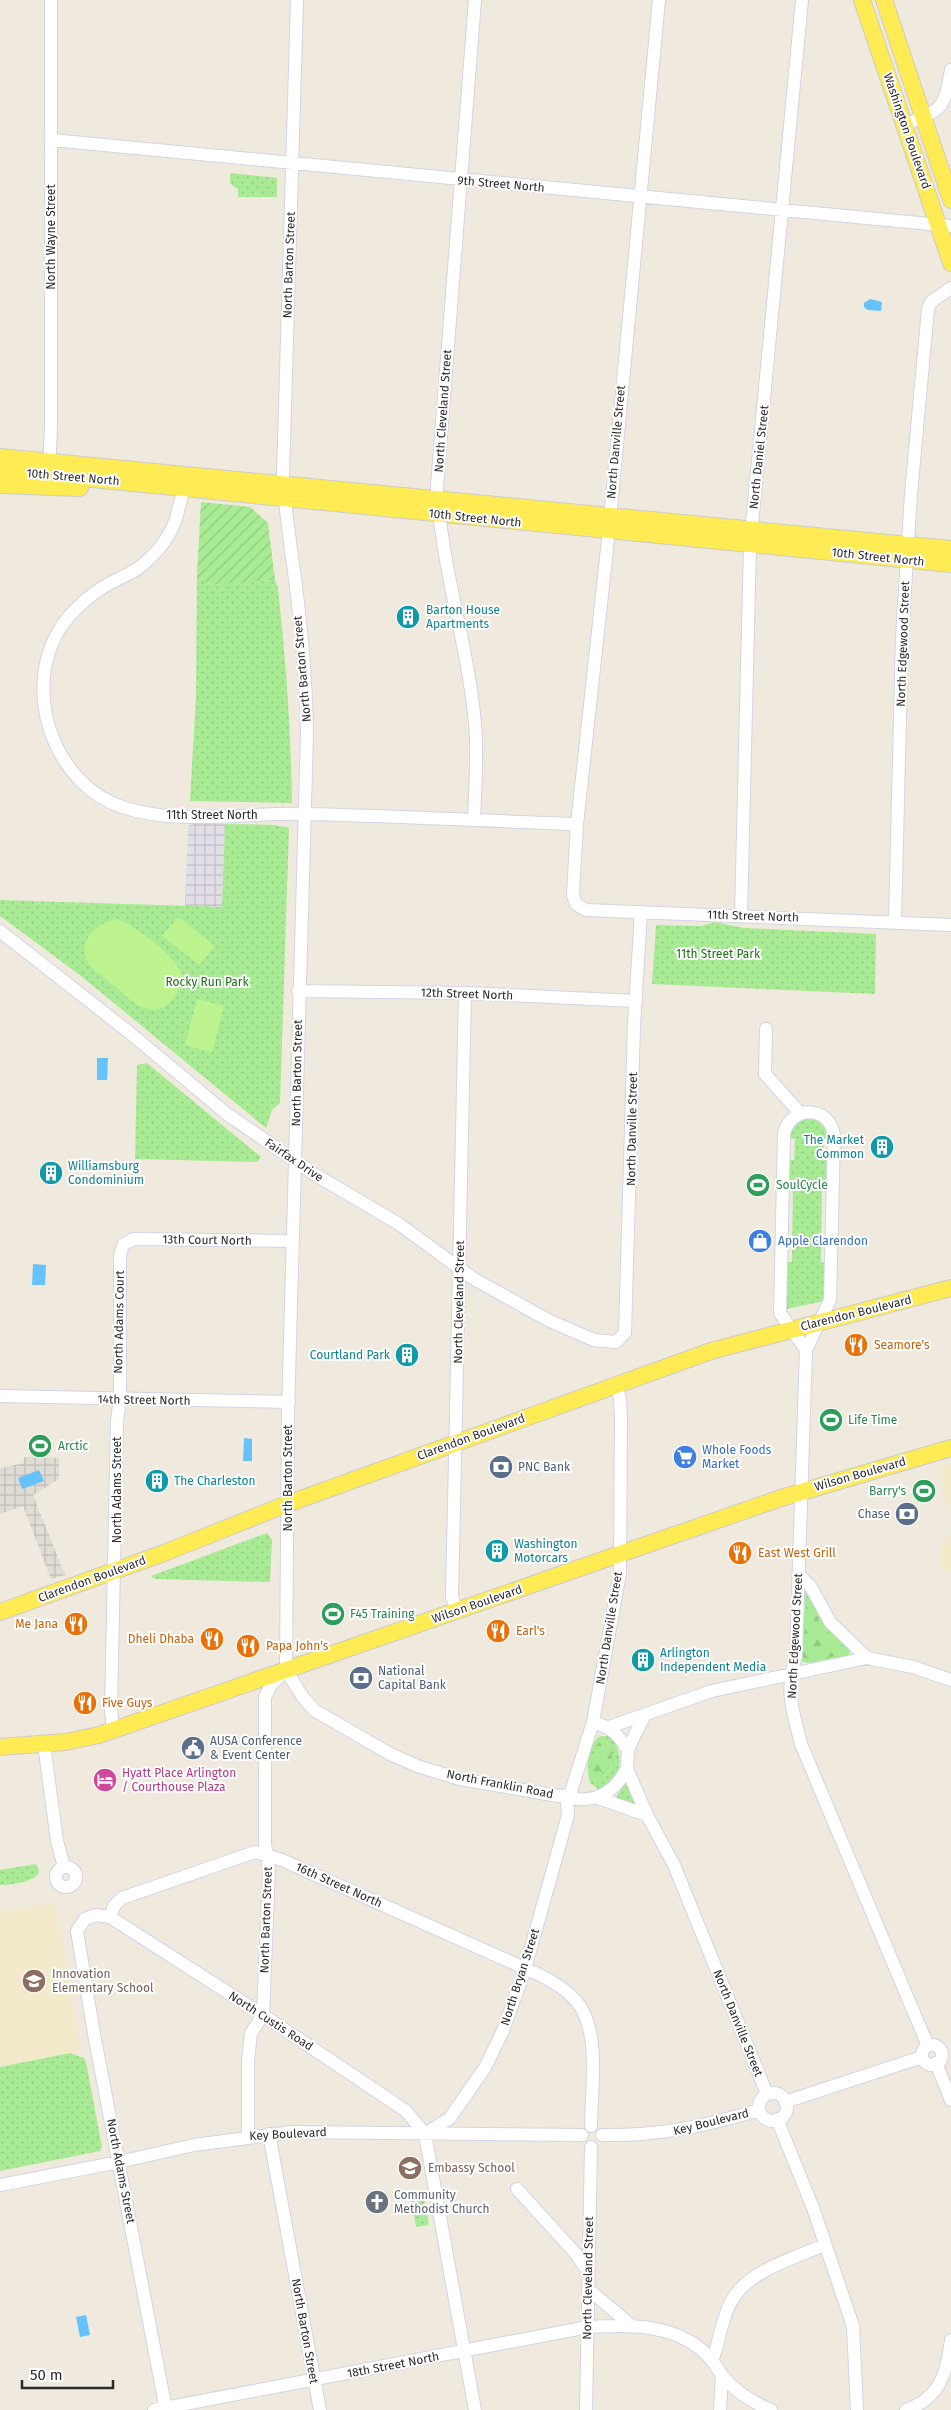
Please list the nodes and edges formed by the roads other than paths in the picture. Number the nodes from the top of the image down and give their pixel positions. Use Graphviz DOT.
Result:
graph roads {
  1 [pos="51,0"];
  2 [pos="298,0"];
  3 [pos="475,0"];
  4 [pos="659,0"];
  5 [pos="802,0"];
  6 [pos="862,0"];
  7 [pos="884,0"];
  8 [pos="951,70"];
  9 [pos="924,117"];
  10 [pos="904,125"];
  11 [pos="52,140"];
  12 [pos="292,165"];
  13 [pos="462,180"];
  14 [pos="639,198"];
  15 [pos="951,200"];
  16 [pos="783,210"];
  17 [pos="945,225"];
  18 [pos="951,263"];
  19 [pos="951,288"];
  20 [pos="0,457"];
  21 [pos="49,468"];
  22 [pos="0,470"];
  23 [pos="182,484"];
  24 [pos="0,485"];
  25 [pos="283,492"];
  26 [pos="438,507"];
  27 [pos="609,524"];
  28 [pos="751,537"];
  29 [pos="951,549"];
  30 [pos="906,553"];
  31 [pos="951,564"];
  32 [pos="306,814"];
  33 [pos="474,820"];
  34 [pos="577,824"];
  35 [pos="572,884"];
  36 [pos="641,912"];
  37 [pos="742,915"];
  38 [pos="896,922"];
  39 [pos="951,924"];
  40 [pos="0,931"];
  41 [pos="298,991"];
  42 [pos="465,993"];
  43 [pos="636,1001"];
  44 [pos="766,1029"];
  45 [pos="800,1112"];
  46 [pos="294,1161"];
  47 [pos="293,1241"];
  48 [pos="123,1245"];
  49 [pos="460,1270"];
  50 [pos="951,1288"];
  51 [pos="820,1322"];
  52 [pos="790,1330"];
  53 [pos="616,1342"];
  54 [pos="806,1350"];
  55 [pos="616,1384"];
  56 [pos="0,1396"];
  57 [pos="120,1399"];
  58 [pos="289,1402"];
  59 [pos="455,1444"];
  60 [pos="951,1448"];
  61 [pos="801,1491"];
  62 [pos="288,1504"];
  63 [pos="619,1555"];
  64 [pos="114,1571"];
  65 [pos="799,1575"];
  66 [pos="457,1610"];
  67 [pos="0,1612"];
  68 [pos="868,1658"];
  69 [pos="286,1670"];
  70 [pos="791,1674"];
  71 [pos="951,1680"];
  72 [pos="644,1716"];
  73 [pos="592,1722"];
  74 [pos="609,1727"];
  75 [pos="113,1730"];
  76 [pos="44,1744"];
  77 [pos="0,1747"];
  78 [pos="628,1750"];
  79 [pos="627,1769"];
  80 [pos="574,1798"];
  81 [pos="598,1798"];
  82 [pos="647,1815"];
  83 [pos="267,1854"];
  84 [pos="64,1867"];
  85 [pos="110,1917"];
  86 [pos="525,1969"];
  87 [pos="263,2015"];
  88 [pos="946,2048"];
  89 [pos="925,2051"];
  90 [pos="936,2063"];
  91 [pos="767,2094"];
  92 [pos="951,2100"];
  93 [pos="786,2102"];
  94 [pos="760,2110"];
  95 [pos="778,2119"];
  96 [pos="586,2131"];
  97 [pos="269,2134"];
  98 [pos="425,2134"];
  99 [pos="602,2135"];
  100 [pos="248,2136"];
  101 [pos="591,2147"];
  102 [pos="120,2162"];
  103 [pos="0,2185"];
  104 [pos="517,2189"];
  105 [pos="824,2245"];
  106 [pos="587,2270"];
  107 [pos="588,2289"];
  108 [pos="632,2326"];
  109 [pos="588,2327"];
  110 [pos="951,2340"];
  111 [pos="463,2351"];
  112 [pos="712,2361"];
  113 [pos="722,2375"];
  114 [pos="314,2379"];
  115 [pos="162,2409"];
  116 [pos="320,2410"];
  117 [pos="475,2410"];
  118 [pos="586,2410"];
  119 [pos="720,2410"];
  120 [pos="772,2410"];
  121 [pos="857,2410"];
  122 [pos="906,2410"];
  1 -- 11 [label="street, North Wayne Street"];
  2 -- 12 [label="street, North Barton Street"];
  3 -- 13 [label="street, North Cleveland Street"];
  4 -- 14 [label="street, North Danville Street"];
  5 -- 16 [label="street, North Daniel Street"];
  6 -- 10 [label="main road, Washington Boulevard"];
  7 -- 9 [label="main road, Washington Boulevard"];
  8 -- 9 [label="street"];
  9 -- 10 [label="street"];
  9 -- 15 [label="main road, Washington Boulevard"];
  10 -- 17 [label="main road, Washington Boulevard"];
  11 -- 12 [label="street, 9th Street North"];
  11 -- 21 [label="street, North Wayne Street"];
  12 -- 13 [label="street, 9th Street North"];
  12 -- 25 [label="street, North Barton Street"];
  13 -- 14 [label="street, 9th Street North"];
  13 -- 26 [label="street, North Cleveland Street"];
  14 -- 16 [label="street, 9th Street North"];
  14 -- 27 [label="street, North Danville Street"];
  16 -- 17 [label="street, 9th Street North"];
  16 -- 28 [label="street, North Daniel Street"];
  17 -- 18 [label="main road, Washington Boulevard"];
  19 -- 30 [label="street, North Edgewood Street"];
  20 -- 21 [label="main road, 10th Street North"];
  21 -- 22 [label="main road, 10th Street North"];
  21 -- 23 [label="main road, 10th Street North"];
  23 -- 24 [label="main road"];
  23 -- 25 [label="main road, 10th Street North"];
  23 -- 32 [label="street, 11th Street North"];
  25 -- 26 [label="main road, 10th Street North"];
  25 -- 32 [label="street, North Barton Street"];
  26 -- 27 [label="main road, 10th Street North"];
  26 -- 33 [label="street, North Cleveland Street"];
  27 -- 28 [label="main road, 10th Street North"];
  27 -- 34 [label="street, North Danville Street"];
  28 -- 30 [label="main road, 10th Street North"];
  28 -- 37 [label="street, North Daniel Street"];
  29 -- 30 [label="main road, 10th Street North"];
  30 -- 31 [label="main road, 10th Street North"];
  30 -- 38 [label="street, North Edgewood Street"];
  32 -- 33 [label="street, 11th Street North"];
  32 -- 41 [label="street, North Barton Street"];
  33 -- 34 [label="street, 11th Street North"];
  34 -- 35 [label="street, North Danville Street"];
  35 -- 36 [label="street, 11th Street North"];
  36 -- 37 [label="street, 11th Street North"];
  36 -- 43 [label="street, North Danville Street"];
  37 -- 38 [label="street, 11th Street North"];
  38 -- 39 [label="street, 11th Street North"];
  40 -- 46 [label="street, Fairfax Drive"];
  41 -- 42 [label="street, 12th Street North"];
  41 -- 46 [label="street, North Barton Street"];
  42 -- 43 [label="street, 12th Street North"];
  42 -- 49 [label="street, North Cleveland Street"];
  43 -- 53 [label="street, North Danville Street"];
  44 -- 45 [label="street"];
  45 -- 51 [label="street, North Edgewood Street"];
  45 -- 52 [label="street"];
  46 -- 47 [label="street, North Barton Street"];
  46 -- 49 [label="street, Fairfax Drive"];
  47 -- 48 [label="street, 13th Court North"];
  47 -- 58 [label="street, North Barton Street"];
  48 -- 57 [label="street, North Adams Court"];
  49 -- 53 [label="street, Fairfax Drive"];
  49 -- 59 [label="street, North Cleveland Street"];
  50 -- 51 [label="main road, Clarendon Boulevard"];
  51 -- 52 [label="main road, Clarendon Boulevard"];
  51 -- 54 [label="street, North Edgewood Street"];
  52 -- 54 [label="street"];
  52 -- 55 [label="main road, Clarendon Boulevard"];
  54 -- 61 [label="street, North Edgewood Street"];
  55 -- 59 [label="main road, Clarendon Boulevard"];
  55 -- 63 [label="street, North Danville Street"];
  56 -- 57 [label="street, 14th Street North"];
  57 -- 58 [label="street, 14th Street North"];
  57 -- 64 [label="street, North Adams Street"];
  58 -- 62 [label="street, North Barton Street"];
  59 -- 62 [label="main road, Clarendon Boulevard"];
  59 -- 66 [label="street, North Cleveland Street"];
  60 -- 61 [label="main road, Wilson Boulevard"];
  61 -- 63 [label="main road, Wilson Boulevard"];
  61 -- 65 [label="street, North Edgewood Street"];
  62 -- 64 [label="main road, Clarendon Boulevard"];
  62 -- 69 [label="street, North Barton Street"];
  63 -- 66 [label="main road, Wilson Boulevard"];
  63 -- 73 [label="street, North Danville Street"];
  64 -- 67 [label="main road, Clarendon Boulevard"];
  64 -- 75 [label="street, North Adams Street"];
  65 -- 68 [label="street"];
  65 -- 70 [label="street, North Edgewood Street"];
  66 -- 69 [label="main road, Wilson Boulevard"];
  68 -- 70 [label="street"];
  68 -- 71 [label="street"];
  69 -- 75 [label="main road, Wilson Boulevard"];
  69 -- 80 [label="street, North Franklin Road"];
  69 -- 83 [label="street, North Barton Street"];
  70 -- 72 [label="street"];
  70 -- 89 [label="street, North Edgewood Street"];
  72 -- 74 [label="street"];
  72 -- 78 [label="street"];
  73 -- 74 [label="street"];
  73 -- 80 [label="street, North Danville Street"];
  74 -- 78 [label="street"];
  75 -- 76 [label="main road, Wilson Boulevard"];
  76 -- 77 [label="main road, Wilson Boulevard"];
  76 -- 84 [label="street"];
  78 -- 79 [label="street"];
  79 -- 81 [label="street"];
  79 -- 82 [label="street, North Danville Street"];
  80 -- 81 [label="street, North Franklin Road"];
  80 -- 86 [label="street, North Bryan Street"];
  81 -- 82 [label="street"];
  82 -- 91 [label="street, North Danville Street"];
  83 -- 85 [label="street, 16th Street North"];
  83 -- 86 [label="street, 16th Street North"];
  83 -- 87 [label="street, North Barton Street"];
  85 -- 87 [label="street, North Custis Road"];
  85 -- 102 [label="street, North Adams Street"];
  86 -- 96 [label="street"];
  86 -- 98 [label="street, North Bryan Street"];
  87 -- 98 [label="street, North Custis Road"];
  87 -- 100 [label="street, North Barton Street"];
  88 -- 89 [label="street"];
  88 -- 90 [label="street"];
  89 -- 90 [label="street"];
  89 -- 93 [label="street"];
  90 -- 92 [label="street"];
  91 -- 93 [label="street"];
  91 -- 94 [label="street"];
  93 -- 95 [label="street"];
  94 -- 95 [label="street"];
  94 -- 99 [label="street, Key Boulevard"];
  95 -- 105 [label="street"];
  96 -- 98 [label="street, Key Boulevard"];
  96 -- 99 [label="street"];
  96 -- 101 [label="street"];
  97 -- 98 [label="street, Key Boulevard"];
  97 -- 100 [label="street, Key Boulevard"];
  97 -- 114 [label="street, North Barton Street"];
  98 -- 111 [label="street"];
  99 -- 101 [label="street"];
  100 -- 102 [label="street, Key Boulevard"];
  101 -- 106 [label="street, North Cleveland Street"];
  102 -- 103 [label="street, Key Boulevard"];
  102 -- 115 [label="street, North Adams Street"];
  104 -- 106 [label="street"];
  105 -- 112 [label="street"];
  105 -- 121 [label="street"];
  106 -- 107 [label="street, North Cleveland Street"];
  107 -- 108 [label="street"];
  107 -- 109 [label="street, North Cleveland Street"];
  108 -- 109 [label="street, 18th Street North"];
  108 -- 112 [label="street, 18th Street North"];
  109 -- 111 [label="street, 18th Street North"];
  109 -- 118 [label="street, North Cleveland Street"];
  110 -- 122 [label="street"];
  111 -- 114 [label="street, 18th Street North"];
  111 -- 117 [label="street"];
  112 -- 113 [label="street, 18th Street North"];
  113 -- 119 [label="street"];
  113 -- 120 [label="street, 18th Street North"];
  114 -- 115 [label="street, 18th Street North"];
  114 -- 116 [label="street, North Barton Street"];
}
